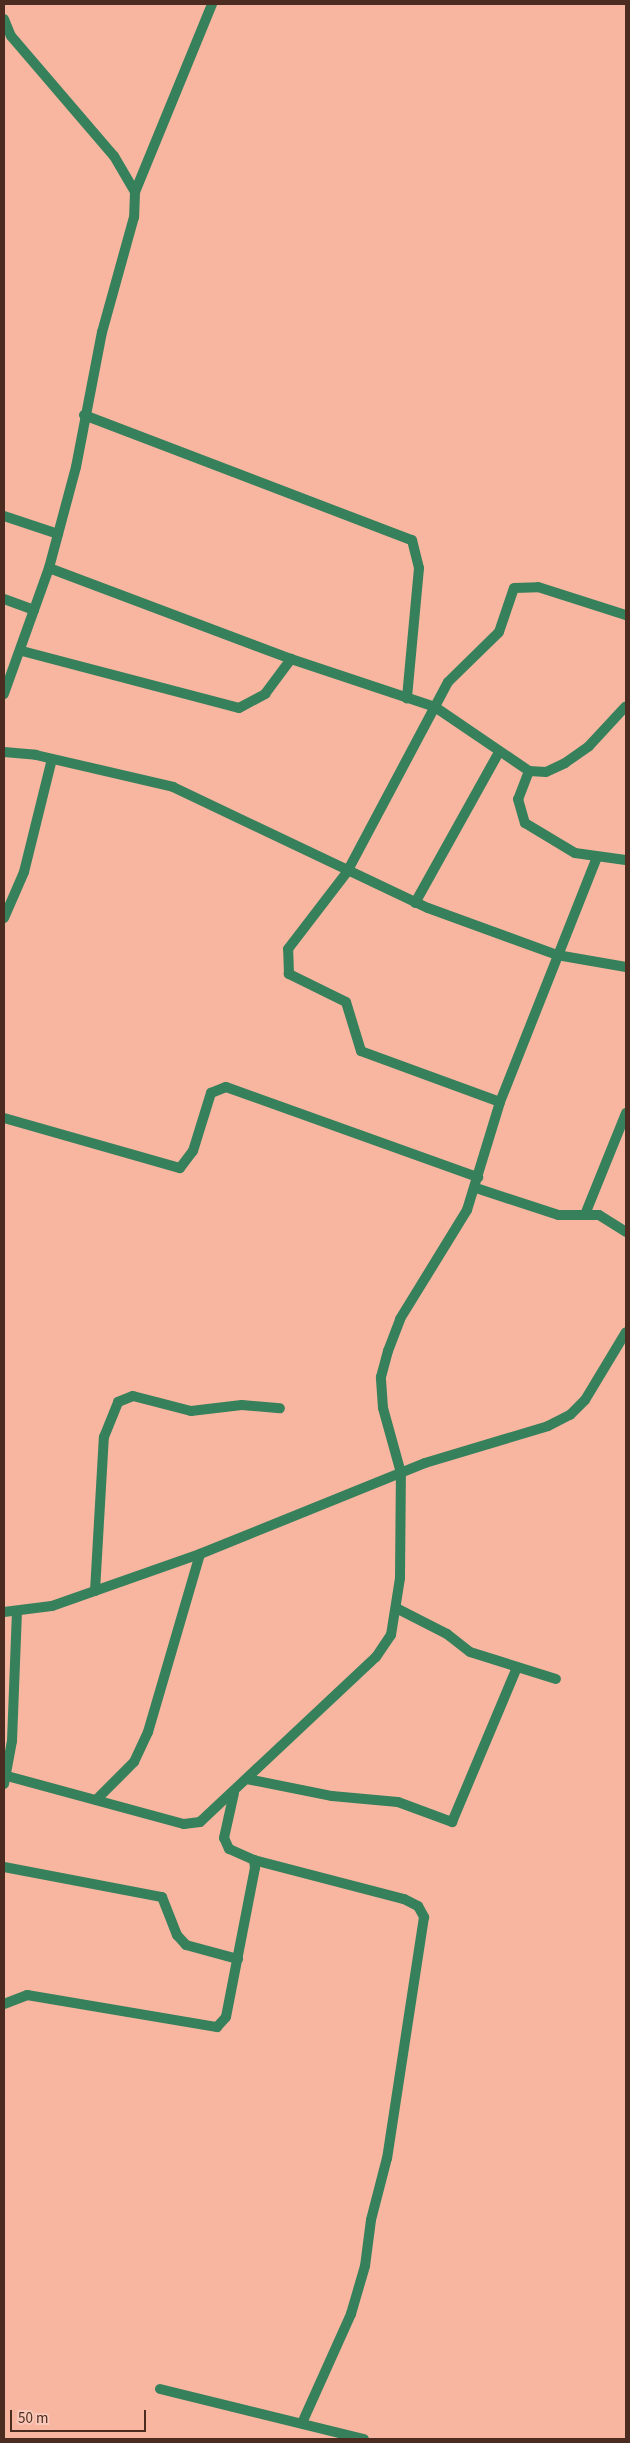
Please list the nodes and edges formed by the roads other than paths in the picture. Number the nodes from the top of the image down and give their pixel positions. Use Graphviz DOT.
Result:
graph roads {
  1 [pos="212,4"];
  2 [pos="4,19"];
  3 [pos="134,192"];
  4 [pos="84,415"];
  5 [pos="4,516"];
  6 [pos="58,534"];
  7 [pos="48,568"];
  8 [pos="4,599"];
  9 [pos="34,610"];
  10 [pos="626,615"];
  11 [pos="22,651"];
  12 [pos="291,660"];
  13 [pos="4,694"];
  14 [pos="407,698"];
  15 [pos="626,706"];
  16 [pos="435,707"];
  17 [pos="4,752"];
  18 [pos="499,752"];
  19 [pos="52,758"];
  20 [pos="529,771"];
  21 [pos="596,859"];
  22 [pos="626,860"];
  23 [pos="347,872"];
  24 [pos="415,903"];
  25 [pos="4,918"];
  26 [pos="557,955"];
  27 [pos="626,967"];
  28 [pos="500,1102"];
  29 [pos="626,1113"];
  30 [pos="4,1118"];
  31 [pos="478,1177"];
  32 [pos="476,1188"];
  33 [pos="586,1212"];
  34 [pos="626,1232"];
  35 [pos="626,1332"];
  36 [pos="280,1408"];
  37 [pos="401,1473"];
  38 [pos="200,1554"];
  39 [pos="95,1591"];
  40 [pos="398,1609"];
  41 [pos="4,1612"];
  42 [pos="17,1612"];
  43 [pos="517,1667"];
  44 [pos="556,1679"];
  45 [pos="247,1779"];
  46 [pos="5,1780"];
  47 [pos="234,1792"];
  48 [pos="96,1800"];
  49 [pos="254,1860"];
  50 [pos="4,1867"];
  51 [pos="238,1959"];
  52 [pos="4,2004"];
  53 [pos="160,2389"];
  54 [pos="302,2423"];
  55 [pos="364,2439"];
  1 -- 3 [label="street"];
  2 -- 3 [label="street"];
  3 -- 4 [label="street"];
  4 -- 6 [label="street"];
  4 -- 14 [label="street"];
  5 -- 6 [label="street"];
  6 -- 7 [label="street"];
  7 -- 9 [label="street"];
  7 -- 12 [label="street"];
  8 -- 9 [label="street"];
  9 -- 11 [label="street"];
  10 -- 16 [label="street"];
  11 -- 12 [label="street"];
  11 -- 13 [label="street"];
  12 -- 14 [label="street"];
  14 -- 16 [label="street"];
  15 -- 20 [label="street"];
  16 -- 18 [label="street"];
  16 -- 23 [label="street"];
  17 -- 19 [label="street"];
  18 -- 20 [label="street"];
  18 -- 24 [label="street"];
  19 -- 23 [label="street"];
  19 -- 25 [label="street"];
  20 -- 21 [label="street"];
  21 -- 22 [label="street"];
  21 -- 26 [label="street"];
  23 -- 24 [label="street"];
  23 -- 28 [label="street"];
  24 -- 26 [label="street"];
  26 -- 27 [label="street"];
  26 -- 28 [label="street"];
  28 -- 31 [label="street"];
  29 -- 33 [label="street"];
  30 -- 31 [label="street"];
  31 -- 32 [label="street"];
  32 -- 33 [label="street"];
  32 -- 37 [label="street"];
  33 -- 34 [label="street"];
  35 -- 37 [label="street"];
  36 -- 39 [label="street"];
  37 -- 38 [label="street"];
  37 -- 40 [label="street"];
  38 -- 39 [label="street"];
  38 -- 48 [label="street"];
  39 -- 42 [label="street"];
  40 -- 43 [label="street"];
  40 -- 45 [label="street"];
  41 -- 42 [label="street"];
  42 -- 46 [label="street"];
  43 -- 44 [label="street"];
  43 -- 45 [label="street"];
  45 -- 47 [label="street"];
  46 -- 48 [label="street"];
  47 -- 48 [label="street"];
  47 -- 49 [label="street"];
  49 -- 51 [label="street"];
  49 -- 54 [label="street"];
  50 -- 51 [label="street"];
  51 -- 52 [label="street"];
  53 -- 54 [label="street"];
  54 -- 55 [label="street"];
}
